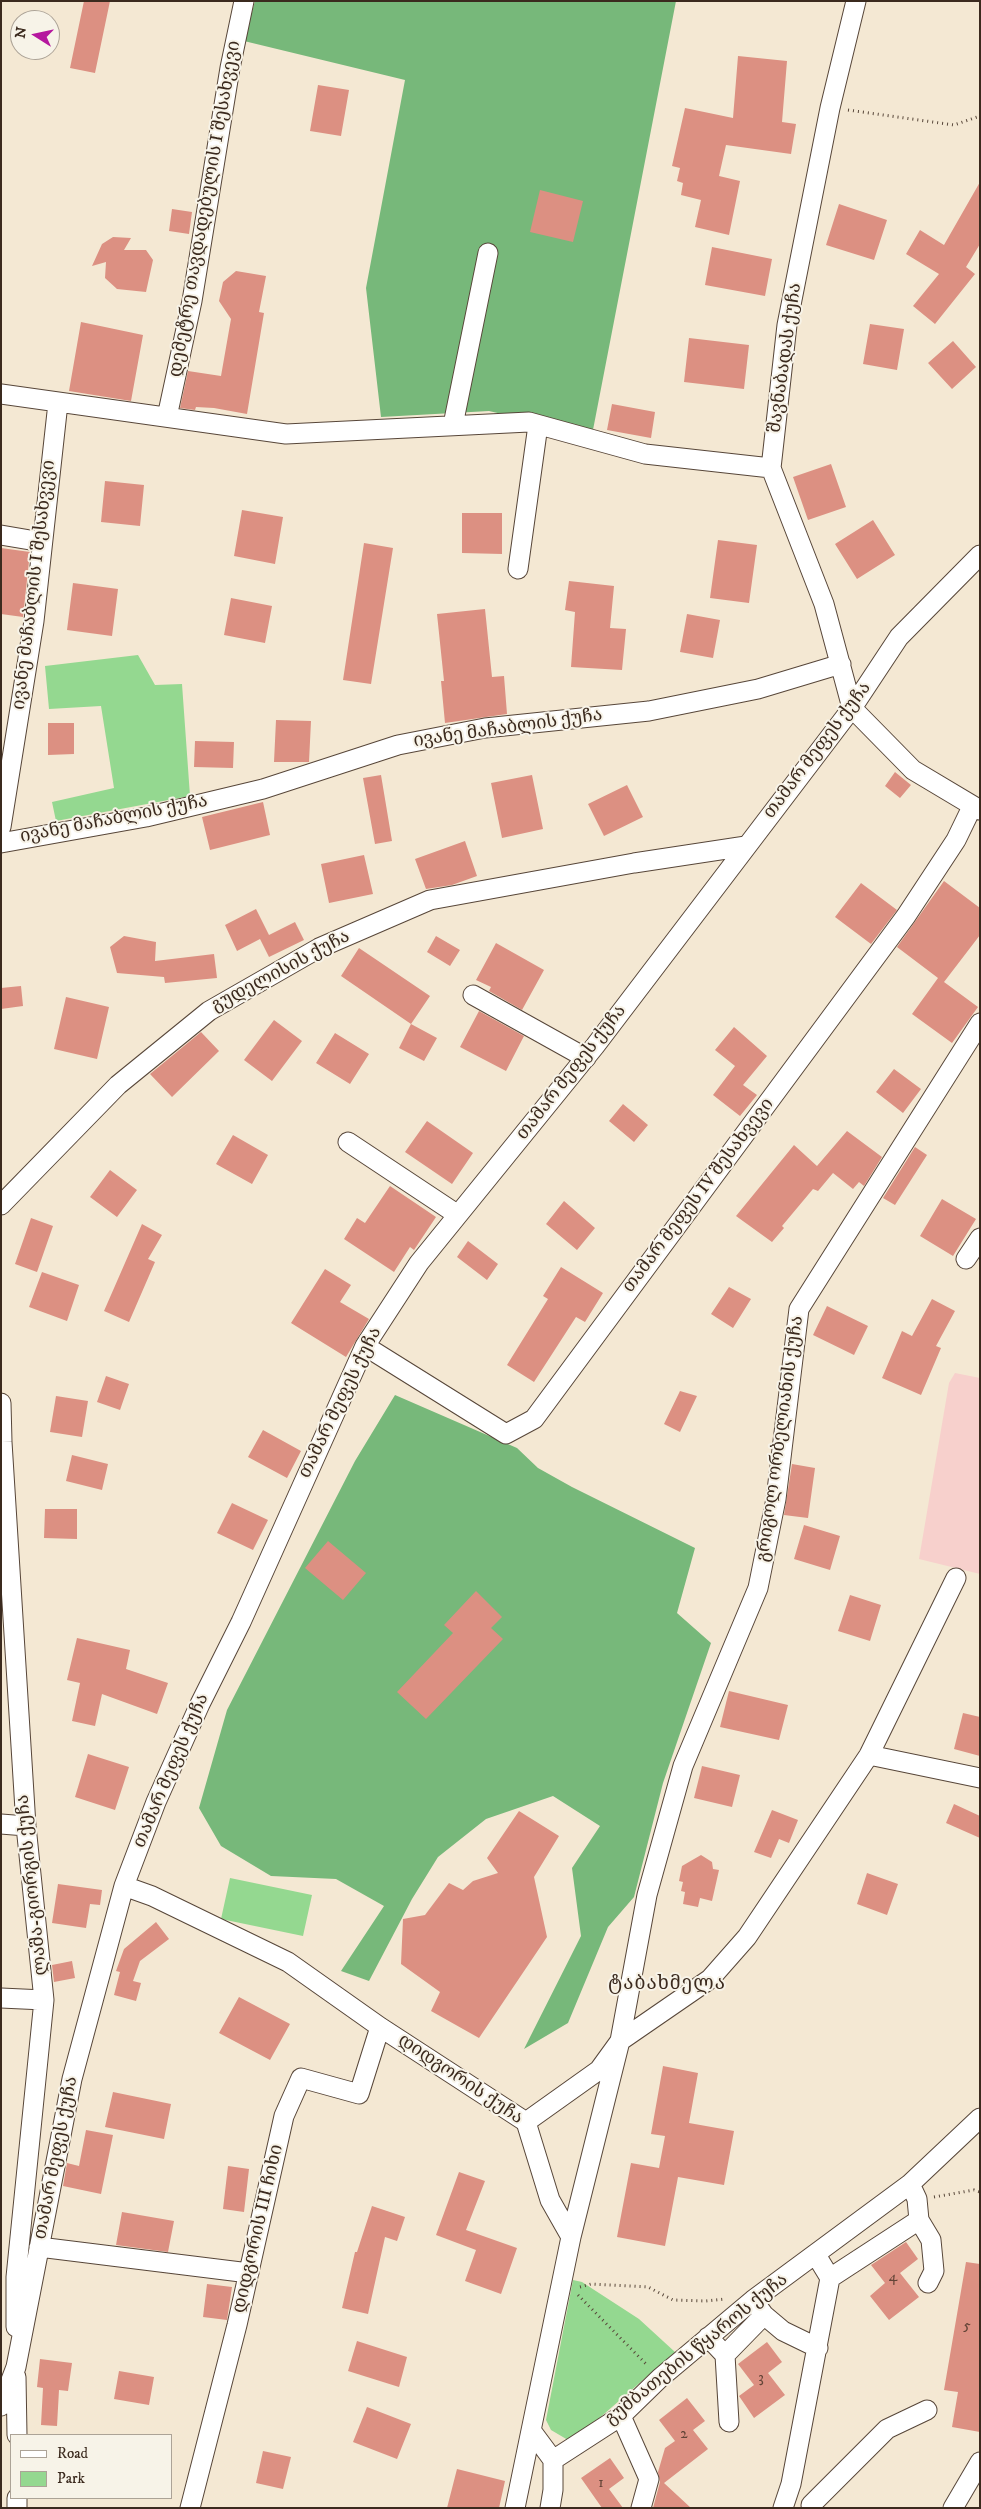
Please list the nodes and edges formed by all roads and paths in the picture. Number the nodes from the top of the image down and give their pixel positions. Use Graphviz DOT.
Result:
graph roads {
  1 [pos="244,1"];
  2 [pos="856,1"];
  3 [pos="830,108"];
  4 [pos="980,116"];
  5 [pos="488,253"];
  6 [pos="1,394"];
  7 [pos="58,402"];
  8 [pos="168,417"];
  9 [pos="453,425"];
  10 [pos="538,425"];
  11 [pos="771,468"];
  12 [pos="1,535"];
  13 [pos="42,542"];
  14 [pos="980,555"];
  15 [pos="518,569"];
  16 [pos="841,664"];
  17 [pos="852,708"];
  18 [pos="976,808"];
  19 [pos="1,827"];
  20 [pos="1,842"];
  21 [pos="746,846"];
  22 [pos="473,995"];
  23 [pos="980,1023"];
  24 [pos="586,1058"];
  25 [pos="348,1142"];
  26 [pos="1,1205"];
  27 [pos="458,1215"];
  28 [pos="980,1238"];
  29 [pos="966,1259"];
  30 [pos="365,1346"];
  31 [pos="1,1402"];
  32 [pos="2,1442"];
  33 [pos="956,1578"];
  34 [pos="869,1755"];
  35 [pos="980,1778"];
  36 [pos="1,1824"];
  37 [pos="26,1826"];
  38 [pos="124,1886"];
  39 [pos="1,1998"];
  40 [pos="44,2000"];
  41 [pos="380,2027"];
  42 [pos="620,2041"];
  43 [pos="980,2118"];
  44 [pos="526,2122"];
  45 [pos="913,2192"];
  46 [pos="980,2192"];
  47 [pos="919,2220"];
  48 [pos="570,2237"];
  49 [pos="40,2247"];
  50 [pos="816,2255"];
  51 [pos="248,2273"];
  52 [pos="830,2278"];
  53 [pos="928,2283"];
  54 [pos="749,2303"];
  55 [pos="764,2315"];
  56 [pos="708,2337"];
  57 [pos="818,2348"];
  58 [pos="725,2355"];
  59 [pos="9,2365"];
  60 [pos="660,2378"];
  61 [pos="1,2406"];
  62 [pos="927,2410"];
  63 [pos="620,2416"];
  64 [pos="729,2422"];
  65 [pos="532,2433"];
  66 [pos="17,2434"];
  67 [pos="553,2460"];
  68 [pos="980,2462"];
  69 [pos="791,2484"];
  70 [pos="812,2507"];
  71 [pos="190,2508"];
  72 [pos="516,2508"];
  73 [pos="550,2508"];
  74 [pos="641,2508"];
  75 [pos="783,2508"];
  76 [pos="953,2508"];
  1 -- 8 [label="street, დემეტრე თავდადებულის I შესახვევი"];
  2 -- 3 [label="street, შავნაბადას ქუჩა"];
  3 -- 4 [label="path"];
  3 -- 11 [label="street, შავნაბადას ქუჩა"];
  5 -- 9 [label="street"];
  6 -- 7 [label="street"];
  7 -- 8 [label="street"];
  7 -- 13 [label="street, ივანე მაჩაბლის I შესახვევი"];
  8 -- 9 [label="street"];
  9 -- 10 [label="street"];
  10 -- 11 [label="street"];
  10 -- 15 [label="street"];
  11 -- 16 [label="street, შავნაბადას ქუჩა"];
  12 -- 13 [label="street"];
  13 -- 19 [label="street, ივანე მაჩაბლის I შესახვევი"];
  14 -- 17 [label="street, თამარ მეფეს ქუჩა"];
  16 -- 17 [label="street, შავნაბადას ქუჩა"];
  16 -- 20 [label="street, ივანე მაჩაბლის ქუჩა"];
  17 -- 18 [label="street"];
  17 -- 21 [label="street, თამარ მეფეს ქუჩა"];
  18 -- 30 [label="street, თამარ მეფეს IV შესახვევი"];
  21 -- 24 [label="street, თამარ მეფეს ქუჩა"];
  21 -- 26 [label="street, გუდელისის ქუჩა"];
  22 -- 24 [label="street"];
  23 -- 42 [label="street, გრიგოლ ორბელიანის ქუჩა"];
  24 -- 27 [label="street, თამარ მეფეს ქუჩა"];
  25 -- 27 [label="street"];
  27 -- 30 [label="street, თამარ მეფეს ქუჩა"];
  28 -- 29 [label="street"];
  30 -- 38 [label="street, თამარ მეფეს ქუჩა"];
  31 -- 32 [label="street, ლაშა-გიორგის ქუჩა"];
  32 -- 37 [label="street, ლაშა-გიორგის ქუჩა"];
  33 -- 34 [label="street"];
  34 -- 35 [label="street"];
  34 -- 42 [label="street"];
  36 -- 37 [label="street"];
  37 -- 40 [label="street, ლაშა-გიორგის ქუჩა"];
  38 -- 41 [label="street, დიდგორის ქუჩა"];
  38 -- 49 [label="street, თამარ მეფეს ქუჩა"];
  39 -- 40 [label="street"];
  40 -- 59 [label="street, ლაშა-გიორგის ქუჩა"];
  41 -- 44 [label="street, დიდგორის ქუჩა"];
  41 -- 51 [label="street, დიდგორის III ჩიხი"];
  42 -- 44 [label="street"];
  42 -- 48 [label="street, გრიგოლ ორბელიანის ქუჩა"];
  43 -- 45 [label="street, გუმბათების წყაროს ქუჩა"];
  44 -- 48 [label="street, დიდგორის ქუჩა"];
  45 -- 46 [label="path"];
  45 -- 47 [label="street"];
  45 -- 50 [label="street, გუმბათების წყაროს ქუჩა"];
  47 -- 52 [label="street"];
  47 -- 53 [label="street"];
  48 -- 65 [label="street"];
  49 -- 51 [label="street"];
  49 -- 59 [label="street, თამარ მეფეს ქუჩა"];
  50 -- 52 [label="street"];
  50 -- 54 [label="street, გუმბათების წყაროს ქუჩა"];
  51 -- 71 [label="street, დიდგორის III ჩიხი"];
  52 -- 57 [label="street"];
  54 -- 55 [label="street"];
  54 -- 56 [label="street, გუმბათების წყაროს ქუჩა"];
  54 -- 60 [label="path"];
  55 -- 57 [label="street"];
  55 -- 58 [label="street"];
  56 -- 58 [label="street"];
  56 -- 60 [label="street, გუმბათების წყაროს ქუჩა"];
  57 -- 69 [label="street"];
  58 -- 64 [label="street"];
  59 -- 61 [label="street, თამარ მეფეს ქუჩა"];
  59 -- 66 [label="street"];
  60 -- 63 [label="street, გუმბათების წყაროს ქუჩა"];
  62 -- 70 [label="street"];
  63 -- 67 [label="street, გუმბათების წყაროს ქუჩა"];
  63 -- 74 [label="street"];
  65 -- 67 [label="street"];
  65 -- 72 [label="street"];
  67 -- 73 [label="street"];
  68 -- 76 [label="street"];
  69 -- 70 [label="street"];
  69 -- 75 [label="street"];
}
